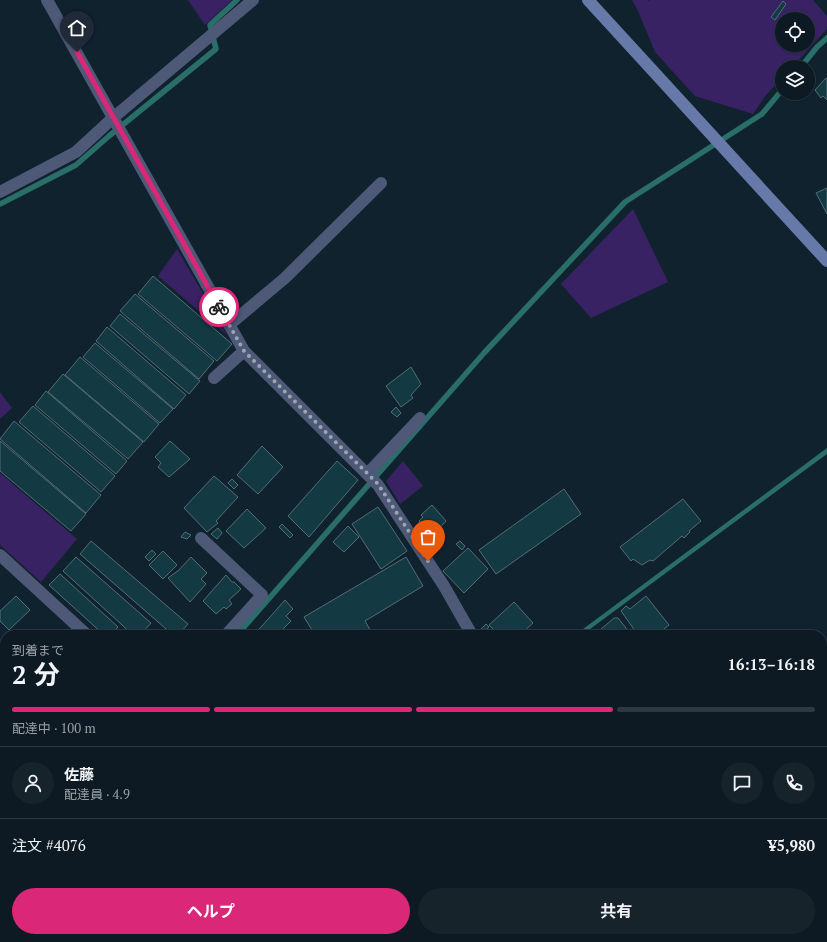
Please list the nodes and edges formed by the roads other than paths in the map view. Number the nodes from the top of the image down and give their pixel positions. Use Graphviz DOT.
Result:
graph roads {
  1 [pos="47,0"];
  2 [pos="253,0"];
  3 [pos="588,0"];
  4 [pos="114,117"];
  5 [pos="381,183"];
  6 [pos="0,192"];
  7 [pos="827,261"];
  8 [pos="229,325"];
  9 [pos="244,351"];
  10 [pos="214,378"];
  11 [pos="420,418"];
  12 [pos="367,474"];
  13 [pos="201,538"];
  14 [pos="0,555"];
  15 [pos="82,630"];
  16 [pos="230,630"];
  17 [pos="469,630"];
  1 -- 4 [label="street"];
  2 -- 4 [label="street"];
  3 -- 7 [label="street"];
  4 -- 6 [label="street"];
  4 -- 8 [label="street"];
  5 -- 8 [label="street"];
  8 -- 9 [label="street"];
  9 -- 10 [label="street"];
  9 -- 12 [label="street"];
  11 -- 12 [label="street"];
  12 -- 17 [label="street"];
  13 -- 16 [label="street"];
  14 -- 15 [label="street"];
}
